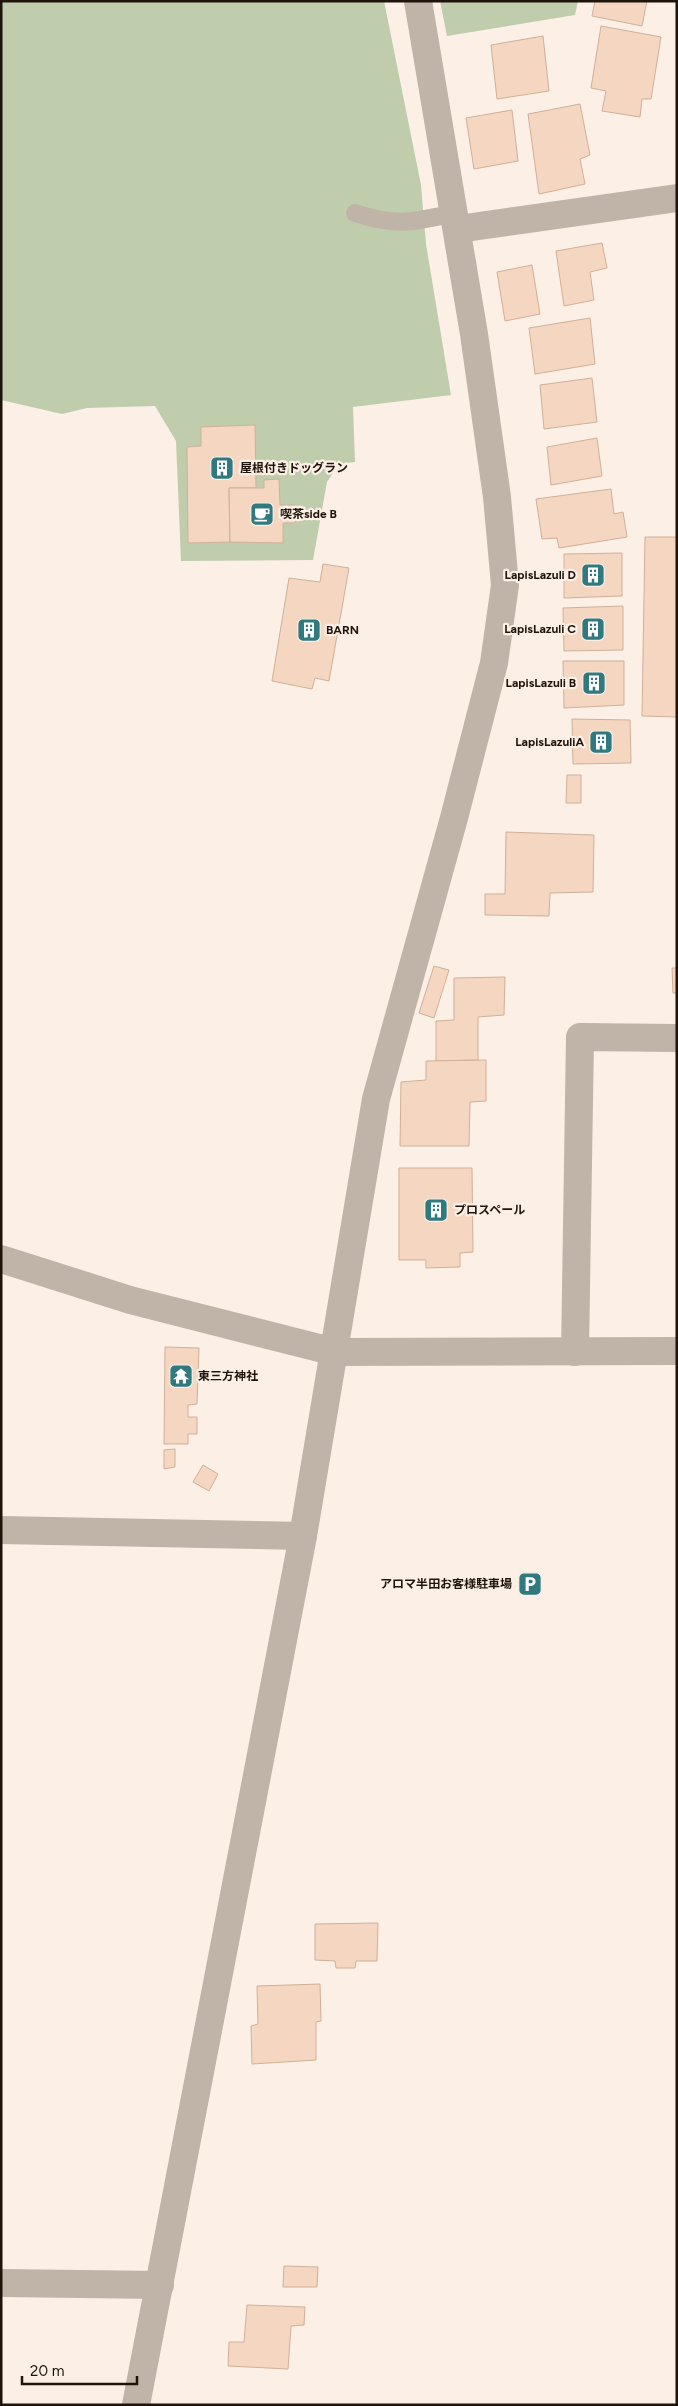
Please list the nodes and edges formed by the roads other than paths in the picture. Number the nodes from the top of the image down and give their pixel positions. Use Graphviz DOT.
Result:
graph roads {
  1 [pos="418,1"];
  2 [pos="677,198"];
  3 [pos="355,212"];
  4 [pos="456,221"];
  5 [pos="677,1038"];
  6 [pos="1,1258"];
  7 [pos="677,1351"];
  8 [pos="335,1352"];
  9 [pos="575,1352"];
  10 [pos="1,1530"];
  11 [pos="303,1536"];
  12 [pos="1,2283"];
  13 [pos="160,2285"];
  14 [pos="136,2405"];
  1 -- 4 [label="street"];
  2 -- 4 [label="street"];
  3 -- 4 [label="lane"];
  4 -- 8 [label="street"];
  5 -- 9 [label="street"];
  6 -- 8 [label="street"];
  7 -- 9 [label="street"];
  8 -- 9 [label="street"];
  8 -- 11 [label="street"];
  10 -- 11 [label="street"];
  11 -- 13 [label="street"];
  12 -- 13 [label="street"];
  13 -- 14 [label="street"];
}
